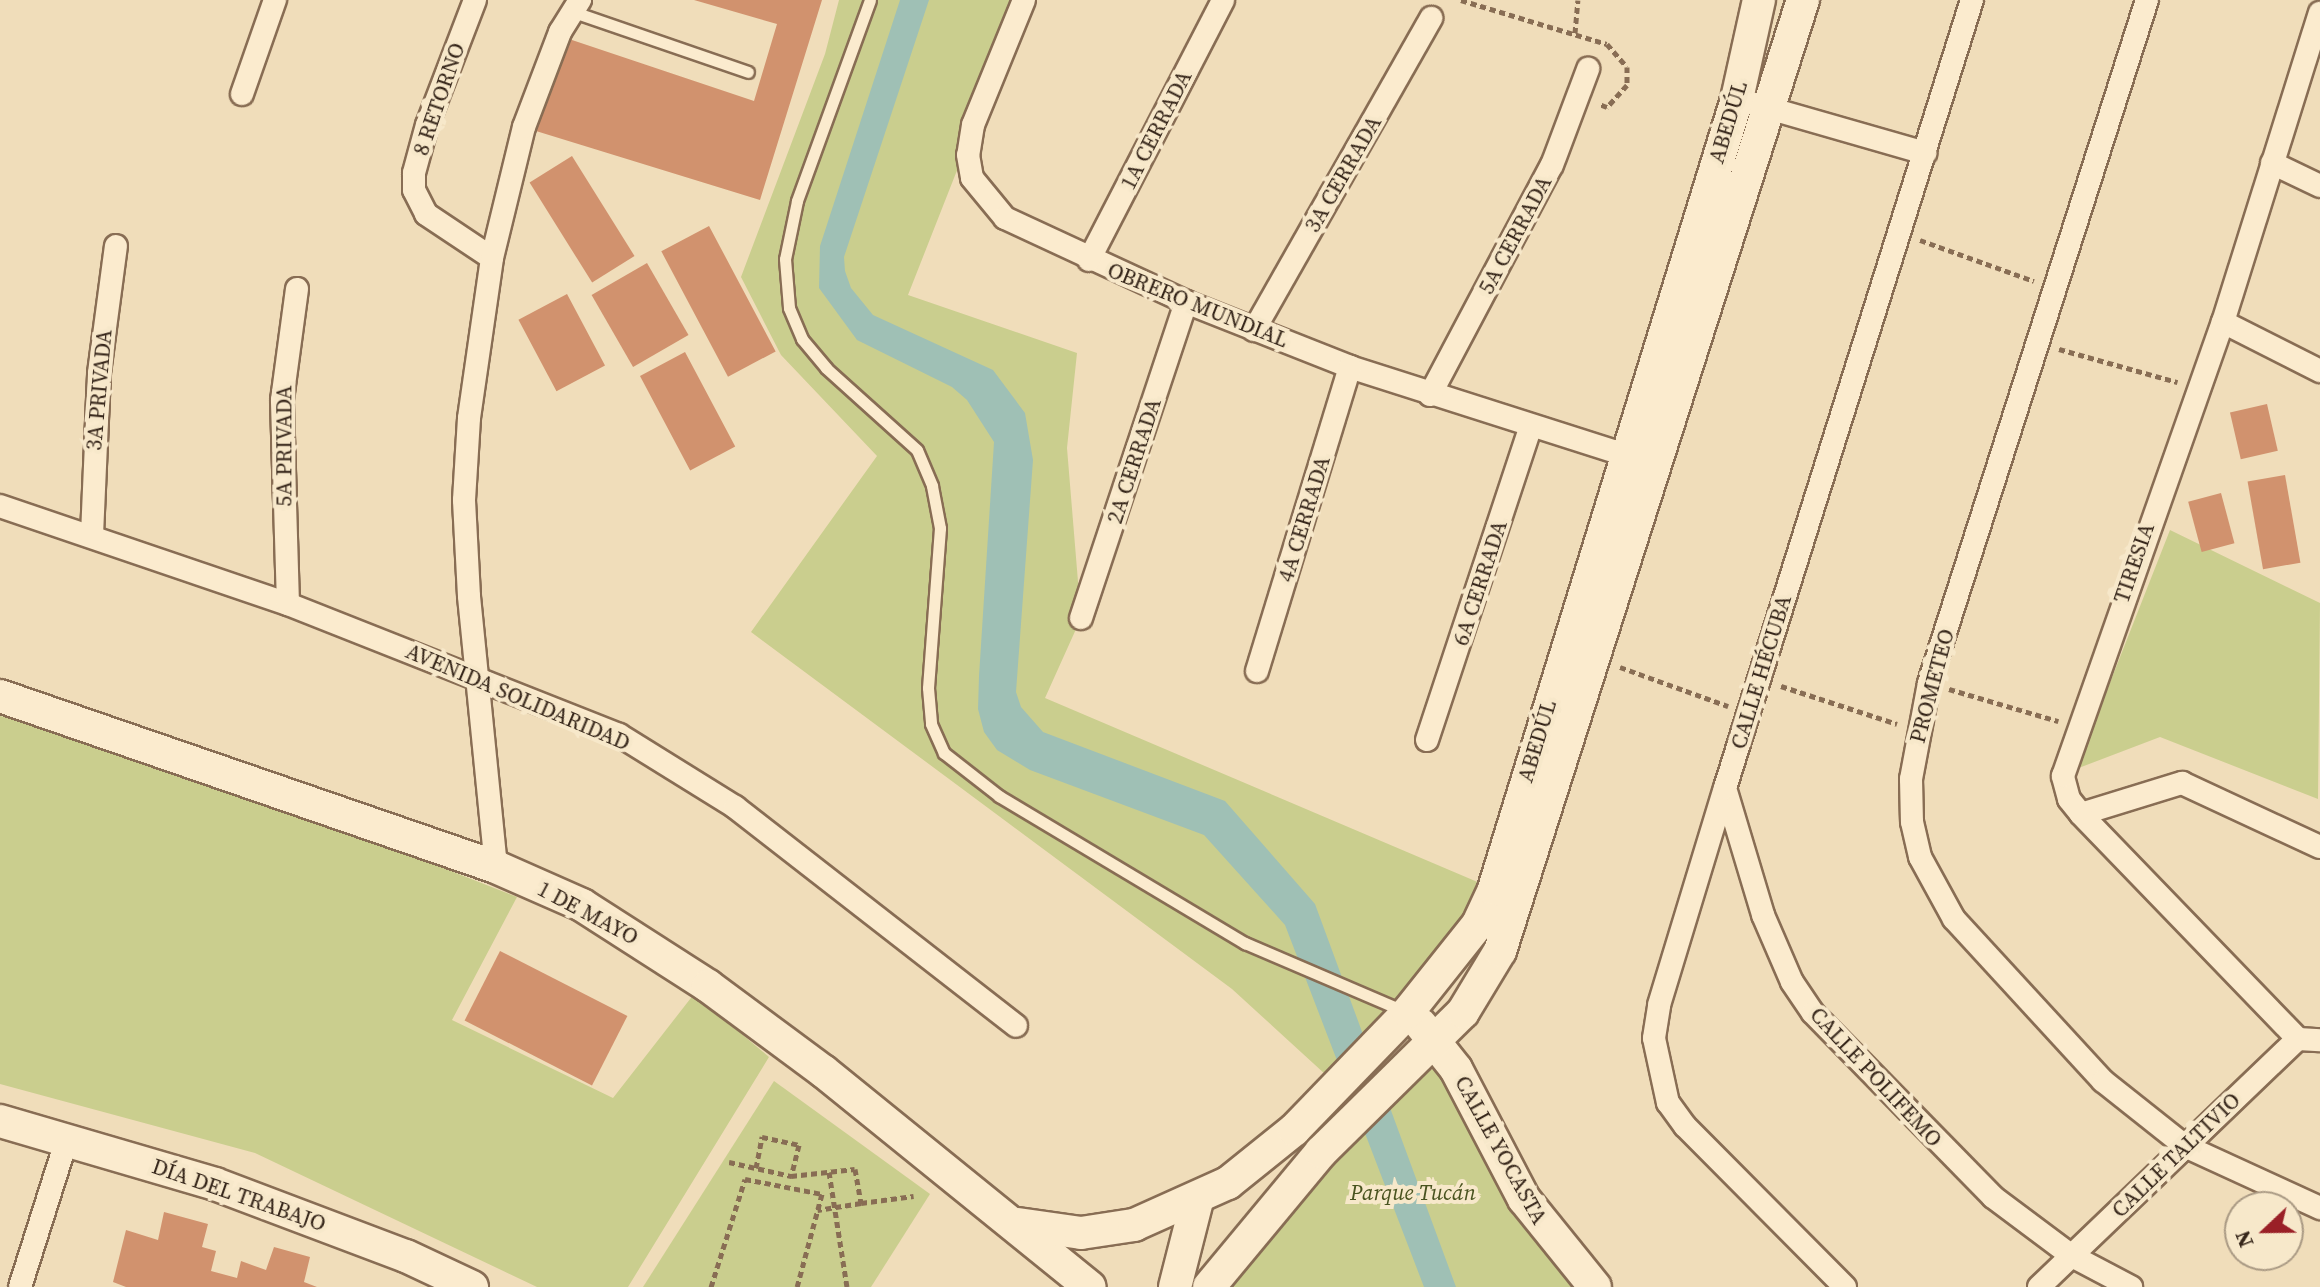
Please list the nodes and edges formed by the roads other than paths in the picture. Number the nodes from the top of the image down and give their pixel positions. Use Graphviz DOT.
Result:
graph roads {
  1 [pos="275,0"];
  2 [pos="475,0"];
  3 [pos="870,0"];
  4 [pos="1024,0"];
  5 [pos="1223,0"];
  6 [pos="1759,0"];
  7 [pos="1803,0"];
  8 [pos="1972,0"];
  9 [pos="2147,0"];
  10 [pos="2310,0"];
  11 [pos="2320,4"];
  12 [pos="575,6"];
  13 [pos="2320,13"];
  14 [pos="1431,18"];
  15 [pos="1588,69"];
  16 [pos="748,72"];
  17 [pos="242,94"];
  18 [pos="1737,99"];
  19 [pos="1769,108"];
  20 [pos="1925,153"];
  21 [pos="2272,163"];
  22 [pos="2320,186"];
  23 [pos="116,246"];
  24 [pos="492,258"];
  25 [pos="1089,260"];
  26 [pos="297,289"];
  27 [pos="1186,302"];
  28 [pos="2223,322"];
  29 [pos="1254,330"];
  30 [pos="1350,367"];
  31 [pos="2320,371"];
  32 [pos="1430,395"];
  33 [pos="1531,426"];
  34 [pos="1625,455"];
  35 [pos="0,506"];
  36 [pos="92,535"];
  37 [pos="288,604"];
  38 [pos="1081,618"];
  39 [pos="1257,671"];
  40 [pos="476,677"];
  41 [pos="0,696"];
  42 [pos="1427,740"];
  43 [pos="1725,788"];
  44 [pos="2081,814"];
  45 [pos="2320,847"];
  46 [pos="496,867"];
  47 [pos="1408,1012"];
  48 [pos="1016,1026"];
  49 [pos="2309,1039"];
  50 [pos="1435,1040"];
  51 [pos="0,1121"];
  52 [pos="67,1139"];
  53 [pos="2185,1146"];
  54 [pos="1197,1201"];
  55 [pos="2320,1208"];
  56 [pos="1018,1224"];
  57 [pos="2072,1256"];
  58 [pos="20,1287"];
  59 [pos="472,1287"];
  60 [pos="1090,1287"];
  61 [pos="1175,1287"];
  62 [pos="1209,1287"];
  63 [pos="1595,1287"];
  64 [pos="1845,1287"];
  65 [pos="2039,1287"];
  66 [pos="2131,1287"];
  1 -- 17 [label="street"];
  2 -- 24 [label="street, 8 RETORNO"];
  3 -- 47 [label="lane"];
  4 -- 25 [label="street, OBRERO MUNDIAL"];
  5 -- 25 [label="street, 1A CERRADA"];
  6 -- 18 [label="street, ABEDÚL"];
  7 -- 19 [label="street, ABEDÚL"];
  8 -- 20 [label="street, CALLE HÉCUBA"];
  9 -- 53 [label="street, PROMETEO"];
  10 -- 11 [label="street"];
  12 -- 16 [label="lane"];
  12 -- 24 [label="street"];
  13 -- 21 [label="street, TIRESIA"];
  14 -- 29 [label="street, 3A CERRADA"];
  15 -- 32 [label="street, 5A CERRADA"];
  18 -- 19 [label="street"];
  18 -- 34 [label="street, ABEDÚL"];
  19 -- 20 [label="street"];
  19 -- 50 [label="street, ABEDÚL"];
  20 -- 43 [label="street, CALLE HÉCUBA"];
  21 -- 22 [label="street"];
  21 -- 28 [label="street, TIRESIA"];
  23 -- 36 [label="street, 3A PRIVADA"];
  24 -- 40 [label="street"];
  25 -- 27 [label="street, OBRERO MUNDIAL"];
  26 -- 37 [label="street, 5A PRIVADA"];
  27 -- 29 [label="street, OBRERO MUNDIAL"];
  27 -- 38 [label="street, 2A CERRADA"];
  28 -- 31 [label="street"];
  28 -- 44 [label="street, TIRESIA"];
  29 -- 30 [label="street, OBRERO MUNDIAL"];
  30 -- 32 [label="street, OBRERO MUNDIAL"];
  30 -- 39 [label="street, 4A CERRADA"];
  32 -- 33 [label="street, OBRERO MUNDIAL"];
  33 -- 34 [label="street, OBRERO MUNDIAL"];
  33 -- 42 [label="street, 6A CERRADA"];
  34 -- 47 [label="street, ABEDÚL"];
  35 -- 36 [label="street, AVENIDA SOLIDARIDAD"];
  36 -- 37 [label="street, AVENIDA SOLIDARIDAD"];
  37 -- 40 [label="street, AVENIDA SOLIDARIDAD"];
  40 -- 46 [label="street"];
  40 -- 48 [label="street, AVENIDA SOLIDARIDAD"];
  41 -- 46 [label="street, 1 DE MAYO"];
  43 -- 57 [label="street, CALLE POLIFEMO"];
  43 -- 64 [label="street, CALLE HÉCUBA"];
  44 -- 45 [label="street"];
  44 -- 49 [label="street, TIRESIA"];
  46 -- 56 [label="street, 1 DE MAYO"];
  47 -- 50 [label="street, CALLE YOCASTA"];
  47 -- 54 [label="street, ABEDÚL"];
  49 -- 53 [label="street, CALLE TALTIVIO"];
  50 -- 62 [label="street, ABEDÚL"];
  50 -- 63 [label="street, CALLE YOCASTA"];
  51 -- 52 [label="street, DÍA DEL TRABAJO"];
  52 -- 58 [label="street"];
  52 -- 59 [label="street, DÍA DEL TRABAJO"];
  53 -- 55 [label="street, PROMETEO"];
  53 -- 57 [label="street, CALLE TALTIVIO"];
  54 -- 56 [label="street, ABEDÚL"];
  54 -- 61 [label="street"];
  56 -- 60 [label="street, 1 DE MAYO"];
  57 -- 65 [label="street, CALLE TALTIVIO"];
  57 -- 66 [label="street, CALLE POLIFEMO"];
}
